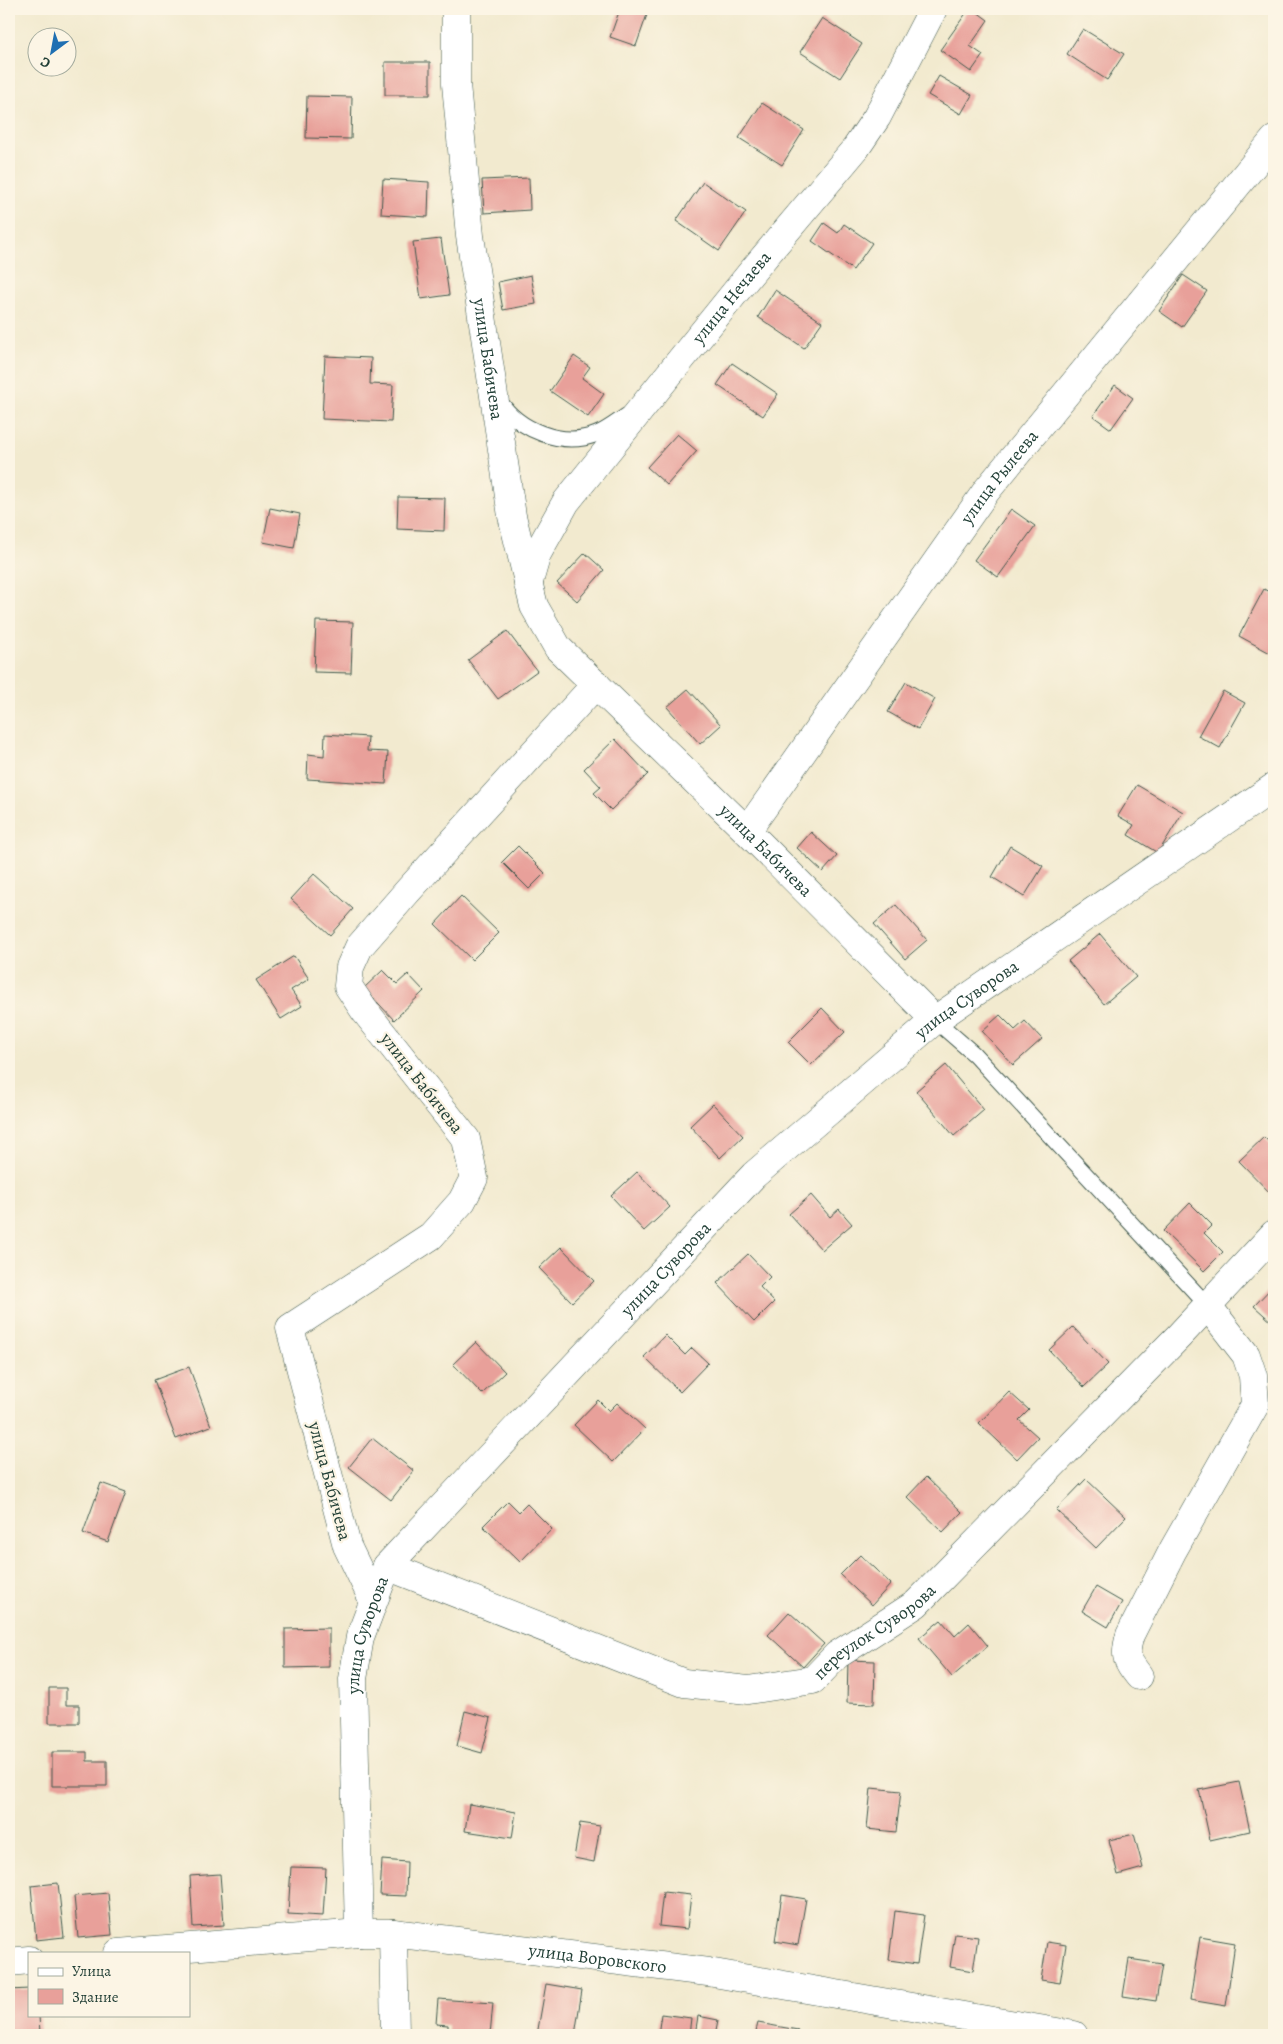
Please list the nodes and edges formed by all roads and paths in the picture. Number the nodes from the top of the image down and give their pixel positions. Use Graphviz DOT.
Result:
graph roads {
  1 [pos="456,9"];
  2 [pos="933,9"];
  3 [pos="1274,140"];
  4 [pos="493,391"];
  5 [pos="642,406"];
  6 [pos="528,585"];
  7 [pos="596,684"];
  8 [pos="1274,787"];
  9 [pos="747,831"];
  10 [pos="935,1020"];
  11 [pos="1274,1234"];
  12 [pos="1208,1305"];
  13 [pos="387,1566"];
  14 [pos="373,1600"];
  15 [pos="1138,1676"];
  16 [pos="359,1933"];
  17 [pos="393,1933"];
  18 [pos="130,1952"];
  19 [pos="28,1960"];
  20 [pos="9,1962"];
  21 [pos="394,2035"];
  22 [pos="1074,2035"];
  1 -- 4 [label="street, улица Бабичева"];
  2 -- 5 [label="street, улица Нечаева"];
  3 -- 9 [label="street, улица Рылеева"];
  4 -- 5 [label="lane"];
  4 -- 6 [label="street, улица Бабичева"];
  5 -- 6 [label="street, улица Нечаева"];
  6 -- 7 [label="street, улица Бабичева"];
  7 -- 9 [label="street, улица Бабичева"];
  7 -- 14 [label="street, улица Бабичева"];
  8 -- 10 [label="street, улица Суворова"];
  9 -- 10 [label="street, улица Бабичева"];
  10 -- 12 [label="lane"];
  10 -- 13 [label="street, улица Суворова"];
  11 -- 12 [label="street, переулок Суворова"];
  12 -- 13 [label="street, переулок Суворова"];
  12 -- 15 [label="street"];
  13 -- 14 [label="street, улица Суворова"];
  14 -- 16 [label="street, улица Суворова"];
  16 -- 17 [label="street, улица Воровского"];
  16 -- 18 [label="street, улица Воровского"];
  17 -- 21 [label="street"];
  17 -- 22 [label="street, улица Воровского"];
  19 -- 20 [label="street"];
}
